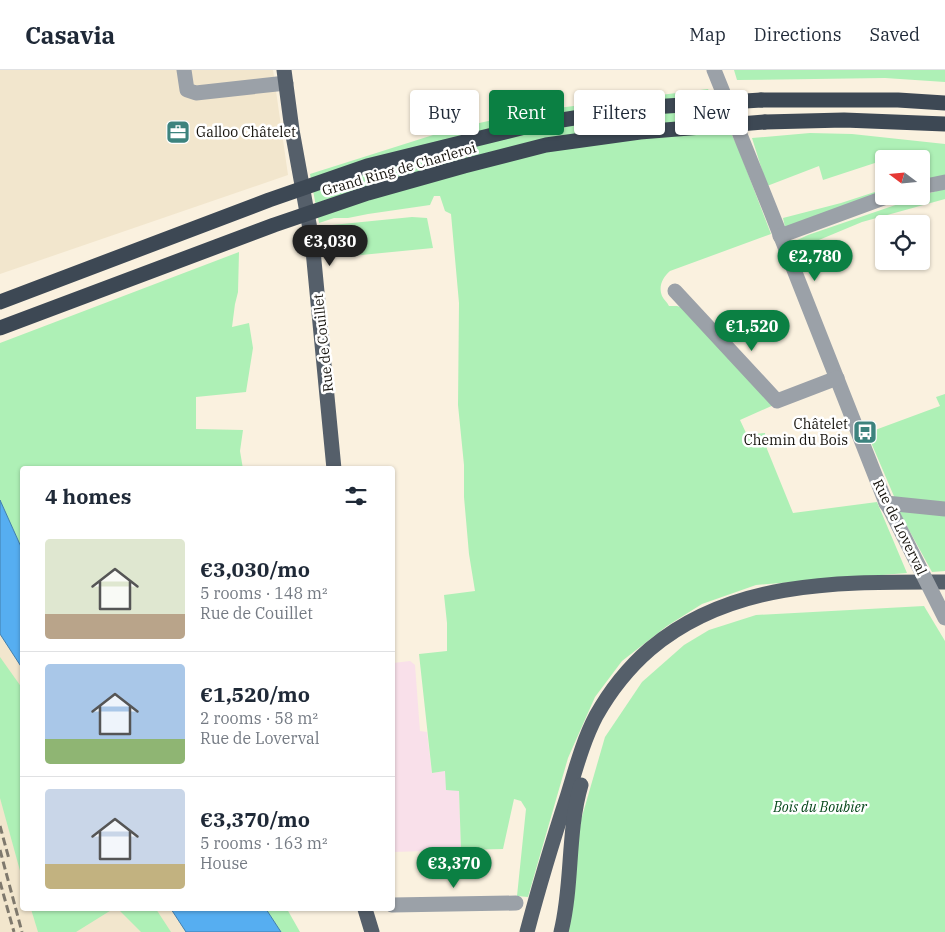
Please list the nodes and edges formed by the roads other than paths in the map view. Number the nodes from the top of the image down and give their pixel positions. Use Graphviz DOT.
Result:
graph roads {
  1 [pos="184,70"];
  2 [pos="714,70"];
  3 [pos="285,76"];
  4 [pos="945,103"];
  5 [pos="945,124"];
  6 [pos="945,182"];
  7 [pos="930,185"];
  8 [pos="875,201"];
  9 [pos="780,236"];
  10 [pos="675,291"];
  11 [pos="0,302"];
  12 [pos="0,328"];
  13 [pos="837,378"];
  14 [pos="334,466"];
  15 [pos="888,506"];
  16 [pos="945,509"];
  17 [pos="945,582"];
  18 [pos="945,591"];
  19 [pos="945,618"];
  20 [pos="516,904"];
  21 [pos="395,905"];
  22 [pos="366,911"];
  23 [pos="372,932"];
  24 [pos="527,932"];
  25 [pos="561,932"];
  1 -- 3 [label="street"];
  2 -- 9 [label="street, Rue de Loverval"];
  3 -- 14 [label="main road, Rue de Couillet"];
  4 -- 11 [label="highway, Grand Ring de Charleroi, bridge"];
  5 -- 12 [label="highway, Grand Ring de Charleroi, bridge"];
  6 -- 7 [label="street"];
  8 -- 9 [label="street"];
  9 -- 13 [label="street, Rue de Loverval"];
  10 -- 13 [label="street"];
  13 -- 15 [label="street, Rue de Loverval"];
  15 -- 16 [label="street"];
  15 -- 19 [label="street, Rue de Loverval, bridge"];
  17 -- 24 [label="main road"];
  18 -- 25 [label="main road"];
  20 -- 21 [label="street"];
  22 -- 23 [label="main road"];
}
